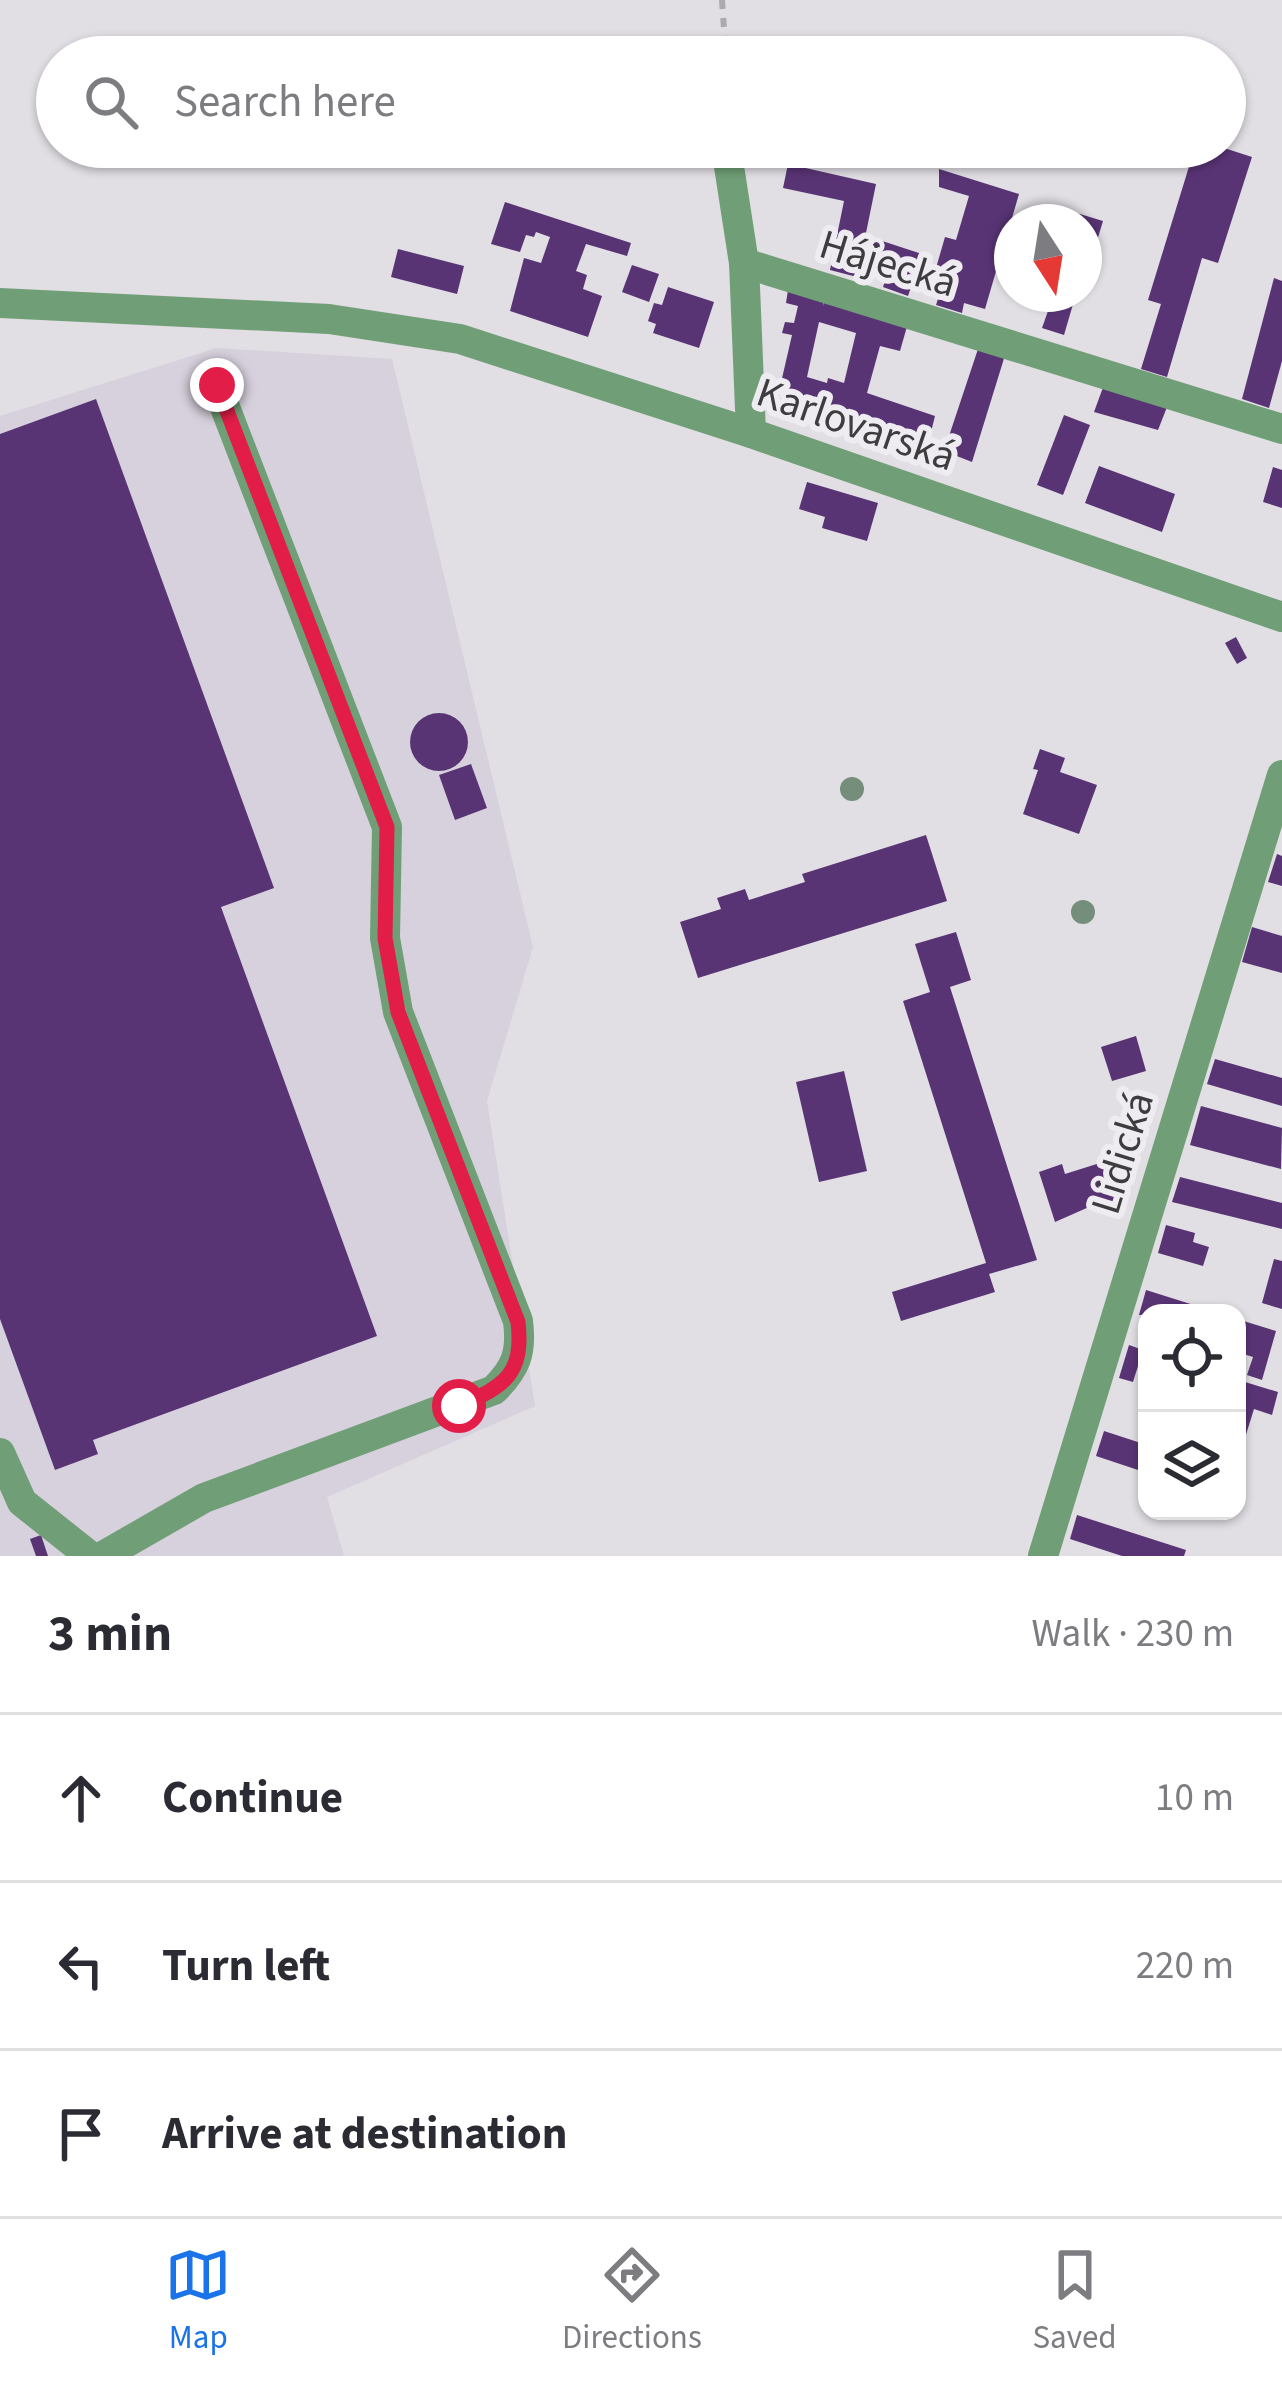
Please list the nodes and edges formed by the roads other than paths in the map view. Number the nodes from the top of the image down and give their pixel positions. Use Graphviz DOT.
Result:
graph roads {
  1 [pos="729,168"];
  2 [pos="744,263"];
  3 [pos="0,303"];
  4 [pos="217,385"];
  5 [pos="1282,429"];
  6 [pos="751,433"];
  7 [pos="1282,617"];
  8 [pos="1282,776"];
  9 [pos="0,1453"];
  10 [pos="90,1556"];
  11 [pos="103,1556"];
  12 [pos="1043,1556"];
  1 -- 2 [label="street"];
  2 -- 5 [label="street, Hájecká"];
  2 -- 6 [label="street"];
  3 -- 6 [label="street, Karlovarská"];
  4 -- 11 [label="street"];
  6 -- 7 [label="street, Karlovarská"];
  8 -- 12 [label="street, Lidická"];
  9 -- 10 [label="street"];
}
